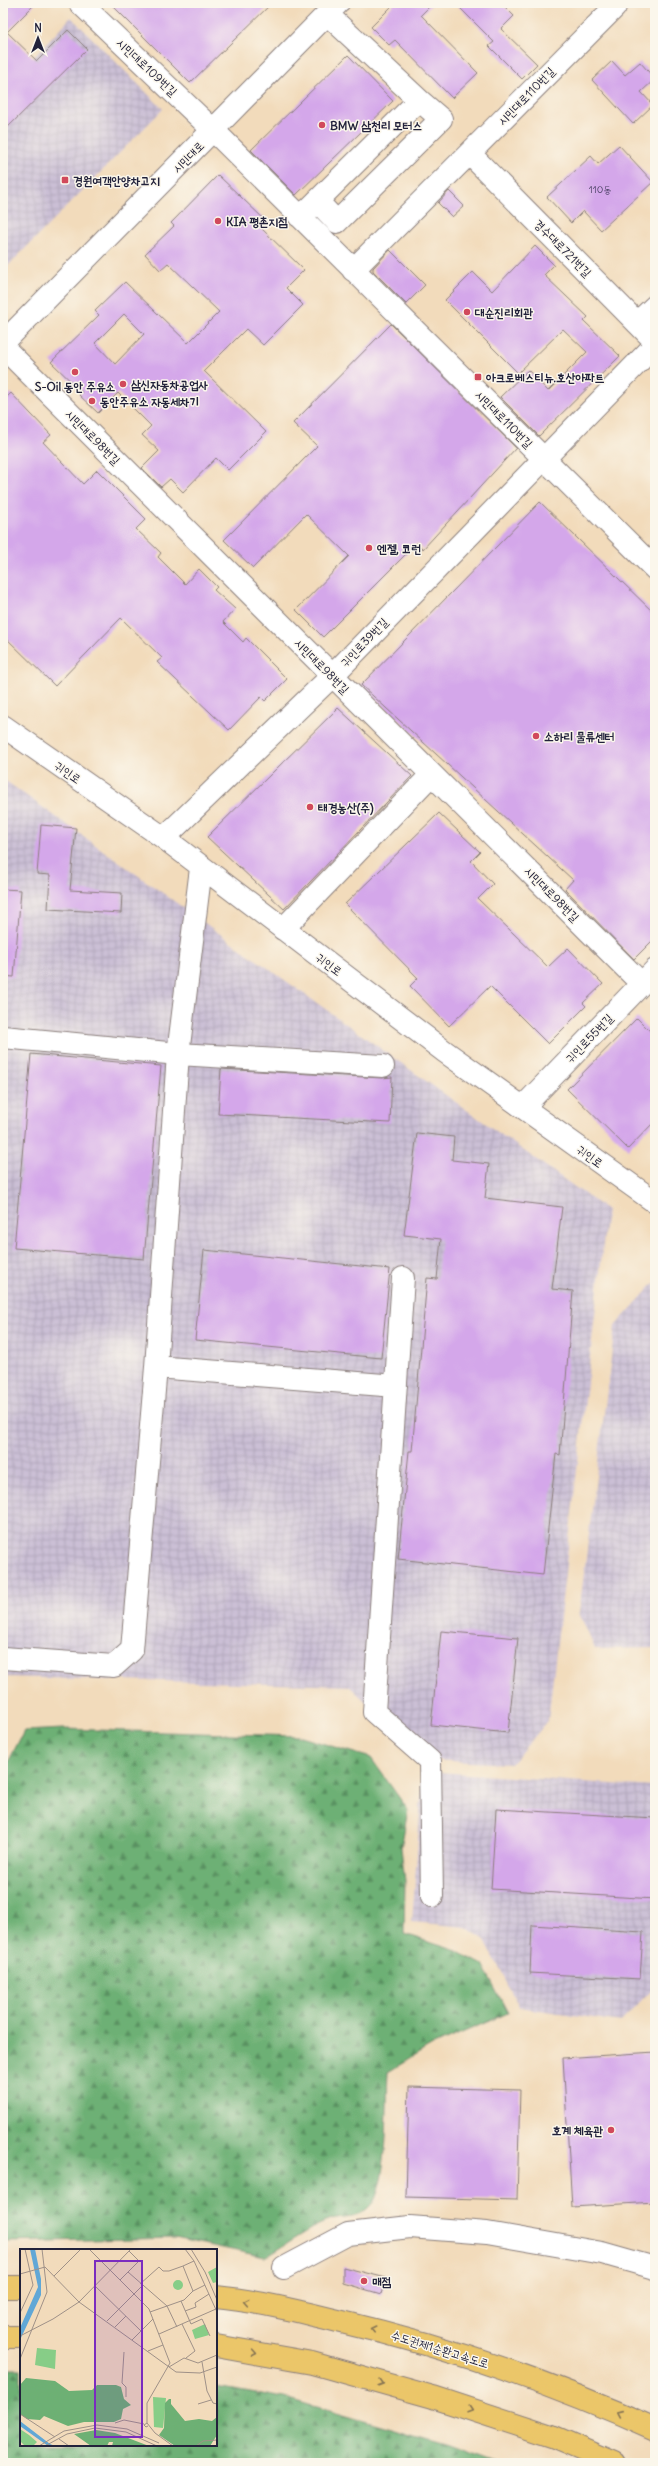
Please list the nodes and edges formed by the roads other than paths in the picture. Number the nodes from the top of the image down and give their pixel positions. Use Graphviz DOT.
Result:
graph roads {
  1 [pos="80,3"];
  2 [pos="614,5"];
  3 [pos="332,9"];
  4 [pos="419,100"];
  5 [pos="214,131"];
  6 [pos="470,154"];
  7 [pos="317,201"];
  8 [pos="299,216"];
  9 [pos="353,270"];
  10 [pos="655,306"];
  11 [pos="637,323"];
  12 [pos="655,341"];
  13 [pos="3,343"];
  14 [pos="655,345"];
  15 [pos="3,347"];
  16 [pos="544,458"];
  17 [pos="655,569"];
  18 [pos="332,676"];
  19 [pos="3,726"];
  20 [pos="431,775"];
  21 [pos="164,838"];
  22 [pos="201,868"];
  23 [pos="283,929"];
  24 [pos="648,977"];
  25 [pos="3,1037"];
  26 [pos="178,1054"];
  27 [pos="382,1066"];
  28 [pos="524,1106"];
  29 [pos="655,1202"];
  30 [pos="403,1278"];
  31 [pos="156,1367"];
  32 [pos="396,1386"];
  33 [pos="3,1658"];
  34 [pos="432,1896"];
  35 [pos="284,2268"];
  36 [pos="655,2268"];
  37 [pos="3,2287"];
  38 [pos="20,2287"];
  39 [pos="217,2297"];
  40 [pos="3,2337"];
  41 [pos="20,2337"];
  42 [pos="217,2346"];
  43 [pos="655,2429"];
  44 [pos="615,2463"];
  1 -- 5 [label="street, 시민대로109번길"];
  2 -- 6 [label="street, 시민대로110번길"];
  3 -- 4 [label="street"];
  3 -- 5 [label="street, 시민대로"];
  4 -- 7 [label="street"];
  4 -- 7 [label="street"];
  5 -- 8 [label="street, 시민대로110번길"];
  5 -- 13 [label="street, 시민대로"];
  6 -- 9 [label="street, 시민대로110번길"];
  6 -- 11 [label="street, 경수대로721번길"];
  7 -- 8 [label="street"];
  8 -- 9 [label="street, 시민대로110번길"];
  9 -- 16 [label="street, 시민대로110번길"];
  10 -- 11 [label="street"];
  11 -- 12 [label="street, 경수대로721번길"];
  14 -- 16 [label="street, 귀인로39번길"];
  15 -- 18 [label="street, 시민대로98번길"];
  16 -- 17 [label="street, 시민대로110번길"];
  16 -- 18 [label="street, 귀인로39번길"];
  18 -- 20 [label="street, 시민대로98번길"];
  18 -- 21 [label="street, 귀인로39번길"];
  19 -- 21 [label="street, 귀인로"];
  20 -- 23 [label="street"];
  20 -- 24 [label="street, 시민대로98번길"];
  21 -- 22 [label="street, 귀인로"];
  22 -- 23 [label="street, 귀인로"];
  22 -- 26 [label="street"];
  23 -- 28 [label="street, 귀인로"];
  24 -- 28 [label="street, 귀인로55번길"];
  25 -- 26 [label="street"];
  26 -- 27 [label="street"];
  26 -- 31 [label="street"];
  28 -- 29 [label="street, 귀인로"];
  30 -- 32 [label="street"];
  31 -- 32 [label="street"];
  31 -- 33 [label="street"];
  32 -- 34 [label="street"];
  35 -- 36 [label="street"];
  37 -- 38 [label="highway"];
  43 -- 39 [label="highway, 수도권제1순환고속도로, one-way"];
  40 -- 41 [label="highway"];
  42 -- 44 [label="highway, one-way"];
}
